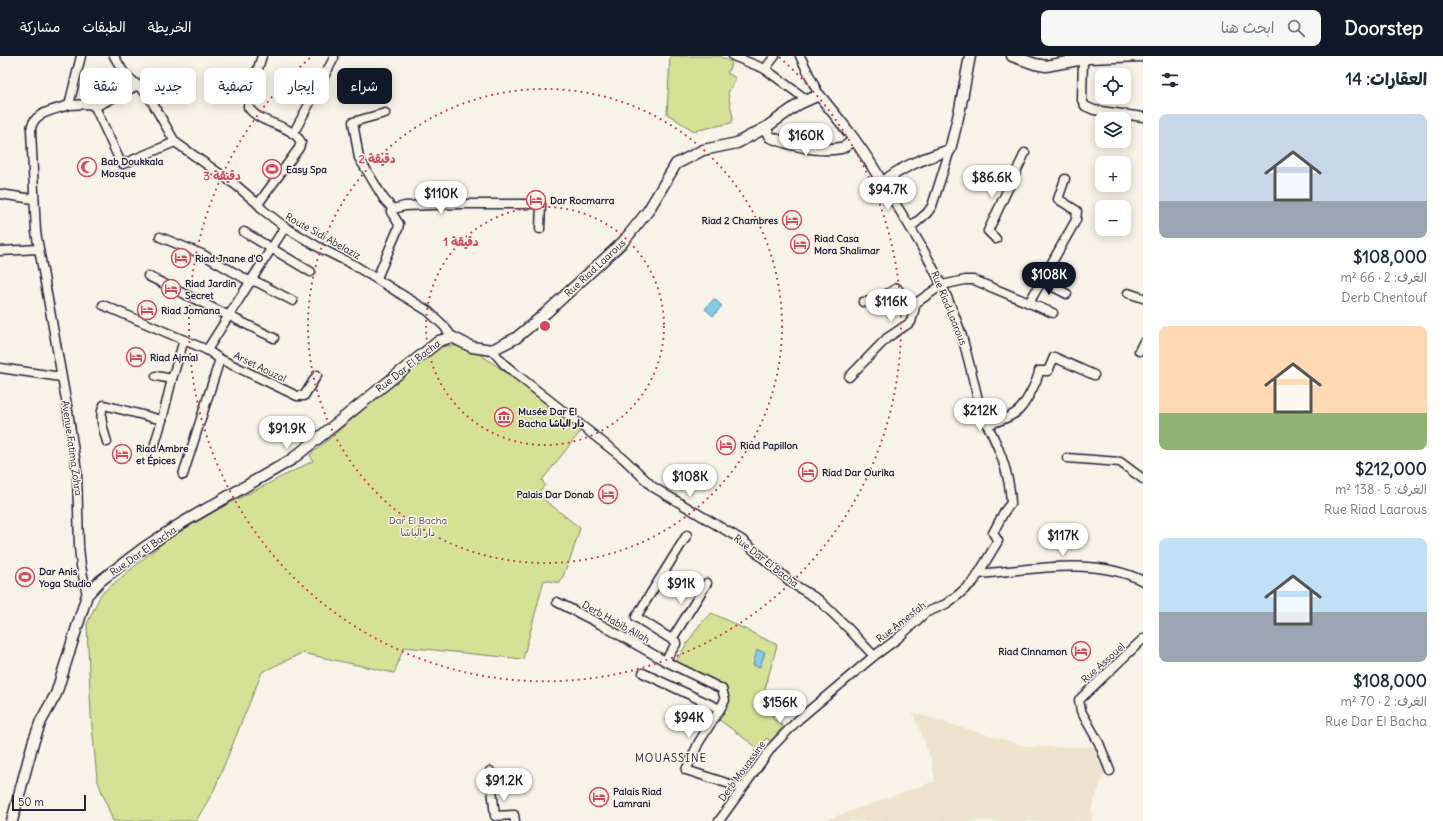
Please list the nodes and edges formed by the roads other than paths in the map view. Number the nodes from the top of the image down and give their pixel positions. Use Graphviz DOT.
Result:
graph roads {
  1 [pos="81,56"];
  2 [pos="114,56"];
  3 [pos="262,56"];
  4 [pos="733,56"];
  5 [pos="775,56"];
  6 [pos="800,56"];
  7 [pos="970,56"];
  8 [pos="1012,56"];
  9 [pos="1143,56"];
  10 [pos="334,58"];
  11 [pos="1087,58"];
  12 [pos="765,69"];
  13 [pos="138,85"];
  14 [pos="819,95"];
  15 [pos="807,100"];
  16 [pos="69,105"];
  17 [pos="95,106"];
  18 [pos="385,113"];
  19 [pos="1143,117"];
  20 [pos="765,128"];
  21 [pos="294,134"];
  22 [pos="854,140"];
  23 [pos="175,142"];
  24 [pos="950,150"];
  25 [pos="1025,153"];
  26 [pos="1065,179"];
  27 [pos="882,183"];
  28 [pos="0,194"];
  29 [pos="33,199"];
  30 [pos="258,204"];
  31 [pos="393,209"];
  32 [pos="285,227"];
  33 [pos="911,227"];
  34 [pos="540,229"];
  35 [pos="244,232"];
  36 [pos="160,237"];
  37 [pos="996,239"];
  38 [pos="39,249"];
  39 [pos="271,249"];
  40 [pos="0,251"];
  41 [pos="311,272"];
  42 [pos="148,276"];
  43 [pos="377,278"];
  44 [pos="1040,280"];
  45 [pos="250,281"];
  46 [pos="942,285"];
  47 [pos="1128,293"];
  48 [pos="1067,294"];
  49 [pos="1143,298"];
  50 [pos="293,302"];
  51 [pos="863,302"];
  52 [pos="1029,303"];
  53 [pos="103,305"];
  54 [pos="913,309"];
  55 [pos="1053,313"];
  56 [pos="228,316"];
  57 [pos="452,337"];
  58 [pos="274,338"];
  59 [pos="184,340"];
  60 [pos="1143,343"];
  61 [pos="207,350"];
  62 [pos="492,350"];
  63 [pos="1139,351"];
  64 [pos="220,359"];
  65 [pos="0,368"];
  66 [pos="317,375"];
  67 [pos="1094,375"];
  68 [pos="156,376"];
  69 [pos="61,377"];
  70 [pos="849,377"];
  71 [pos="172,379"];
  72 [pos="162,420"];
  73 [pos="988,425"];
  74 [pos="107,442"];
  75 [pos="154,447"];
  76 [pos="1067,458"];
  77 [pos="183,476"];
  78 [pos="1143,480"];
  79 [pos="687,535"];
  80 [pos="978,574"];
  81 [pos="1143,581"];
  82 [pos="707,583"];
  83 [pos="87,596"];
  84 [pos="557,602"];
  85 [pos="672,639"];
  86 [pos="1143,640"];
  87 [pos="874,656"];
  88 [pos="665,661"];
  89 [pos="643,673"];
  90 [pos="720,709"];
  91 [pos="490,771"];
  92 [pos="1110,771"];
  93 [pos="742,788"];
  94 [pos="12,821"];
  95 [pos="515,821"];
  96 [pos="719,821"];
  1 -- 16 [label="street"];
  2 -- 13 [label="street, Route Sidi Abelaziz"];
  3 -- 21 [label="street"];
  4 -- 12 [label="street"];
  5 -- 12 [label="street"];
  6 -- 14 [label="street"];
  7 -- 24 [label="street"];
  8 -- 11 [label="street"];
  9 -- 11 [label="street"];
  10 -- 21 [label="street"];
  11 -- 19 [label="street"];
  12 -- 15 [label="street"];
  13 -- 17 [label="street"];
  13 -- 23 [label="street, Route Sidi Abelaziz"];
  14 -- 15 [label="street, Rue Riad Laarous"];
  14 -- 22 [label="street, Rue Riad Laarous"];
  15 -- 20 [label="street, Rue Riad Laarous"];
  16 -- 17 [label="street"];
  16 -- 29 [label="street, Avenue Fatima Zohra"];
  17 -- 23 [label="street"];
  18 -- 31 [label="street"];
  20 -- 22 [label="street"];
  20 -- 62 [label="street, Rue Riad Laarous"];
  21 -- 30 [label="street"];
  22 -- 27 [label="street, Rue Riad Laarous"];
  23 -- 30 [label="street, Route Sidi Abelaziz"];
  24 -- 27 [label="street"];
  24 -- 33 [label="street"];
  25 -- 37 [label="street"];
  26 -- 44 [label="street"];
  27 -- 33 [label="street, Rue Riad Laarous"];
  28 -- 29 [label="street"];
  29 -- 38 [label="street, Avenue Fatima Zohra"];
  30 -- 32 [label="street, Route Sidi Abelaziz"];
  31 -- 34 [label="street"];
  31 -- 43 [label="street"];
  32 -- 39 [label="street"];
  32 -- 43 [label="street, Route Sidi Abelaziz"];
  33 -- 46 [label="street, Rue Riad Laarous"];
  35 -- 39 [label="street"];
  36 -- 45 [label="street"];
  38 -- 40 [label="street"];
  38 -- 69 [label="street, Avenue Fatima Zohra"];
  39 -- 41 [label="street"];
  39 -- 45 [label="street"];
  42 -- 56 [label="street"];
  43 -- 57 [label="street, Route Sidi Abelaziz"];
  44 -- 48 [label="street"];
  44 -- 52 [label="street"];
  45 -- 50 [label="street"];
  45 -- 56 [label="street"];
  46 -- 52 [label="street"];
  46 -- 54 [label="street"];
  46 -- 73 [label="street, Rue Riad Laarous"];
  47 -- 49 [label="street"];
  51 -- 54 [label="street"];
  52 -- 55 [label="street"];
  53 -- 59 [label="street, Arset Aouzal"];
  54 -- 70 [label="street"];
  56 -- 58 [label="street"];
  56 -- 61 [label="street"];
  57 -- 62 [label="street, Rue Dar El Bacha"];
  57 -- 83 [label="street, Rue Dar El Bacha"];
  59 -- 61 [label="street, Arset Aouzal"];
  59 -- 71 [label="street"];
  60 -- 63 [label="street"];
  61 -- 64 [label="street, Arset Aouzal"];
  62 -- 87 [label="street, Rue Dar El Bacha"];
  64 -- 66 [label="street, Arset Aouzal"];
  64 -- 77 [label="street"];
  65 -- 69 [label="street"];
  67 -- 73 [label="street"];
  68 -- 71 [label="street"];
  69 -- 83 [label="street, Avenue Fatima Zohra"];
  71 -- 72 [label="street"];
  72 -- 74 [label="street"];
  72 -- 75 [label="street"];
  73 -- 80 [label="street, Rue Riad Laarous"];
  76 -- 78 [label="street"];
  79 -- 85 [label="street, Derb Habib Allah"];
  80 -- 81 [label="street"];
  80 -- 87 [label="street, Rue Amesfah"];
  82 -- 85 [label="street"];
  83 -- 94 [label="street, Avenue Fatima Zohra"];
  84 -- 88 [label="street, Derb Habib Allah"];
  85 -- 88 [label="street"];
  86 -- 92 [label="street, Rue Assouel"];
  87 -- 93 [label="street, Derb Mouassine"];
  88 -- 90 [label="street, Derb Habib Allah"];
  89 -- 90 [label="street"];
  90 -- 93 [label="street, Derb Habib Allah"];
  91 -- 95 [label="street"];
  93 -- 96 [label="street, Derb Mouassine"];
}
